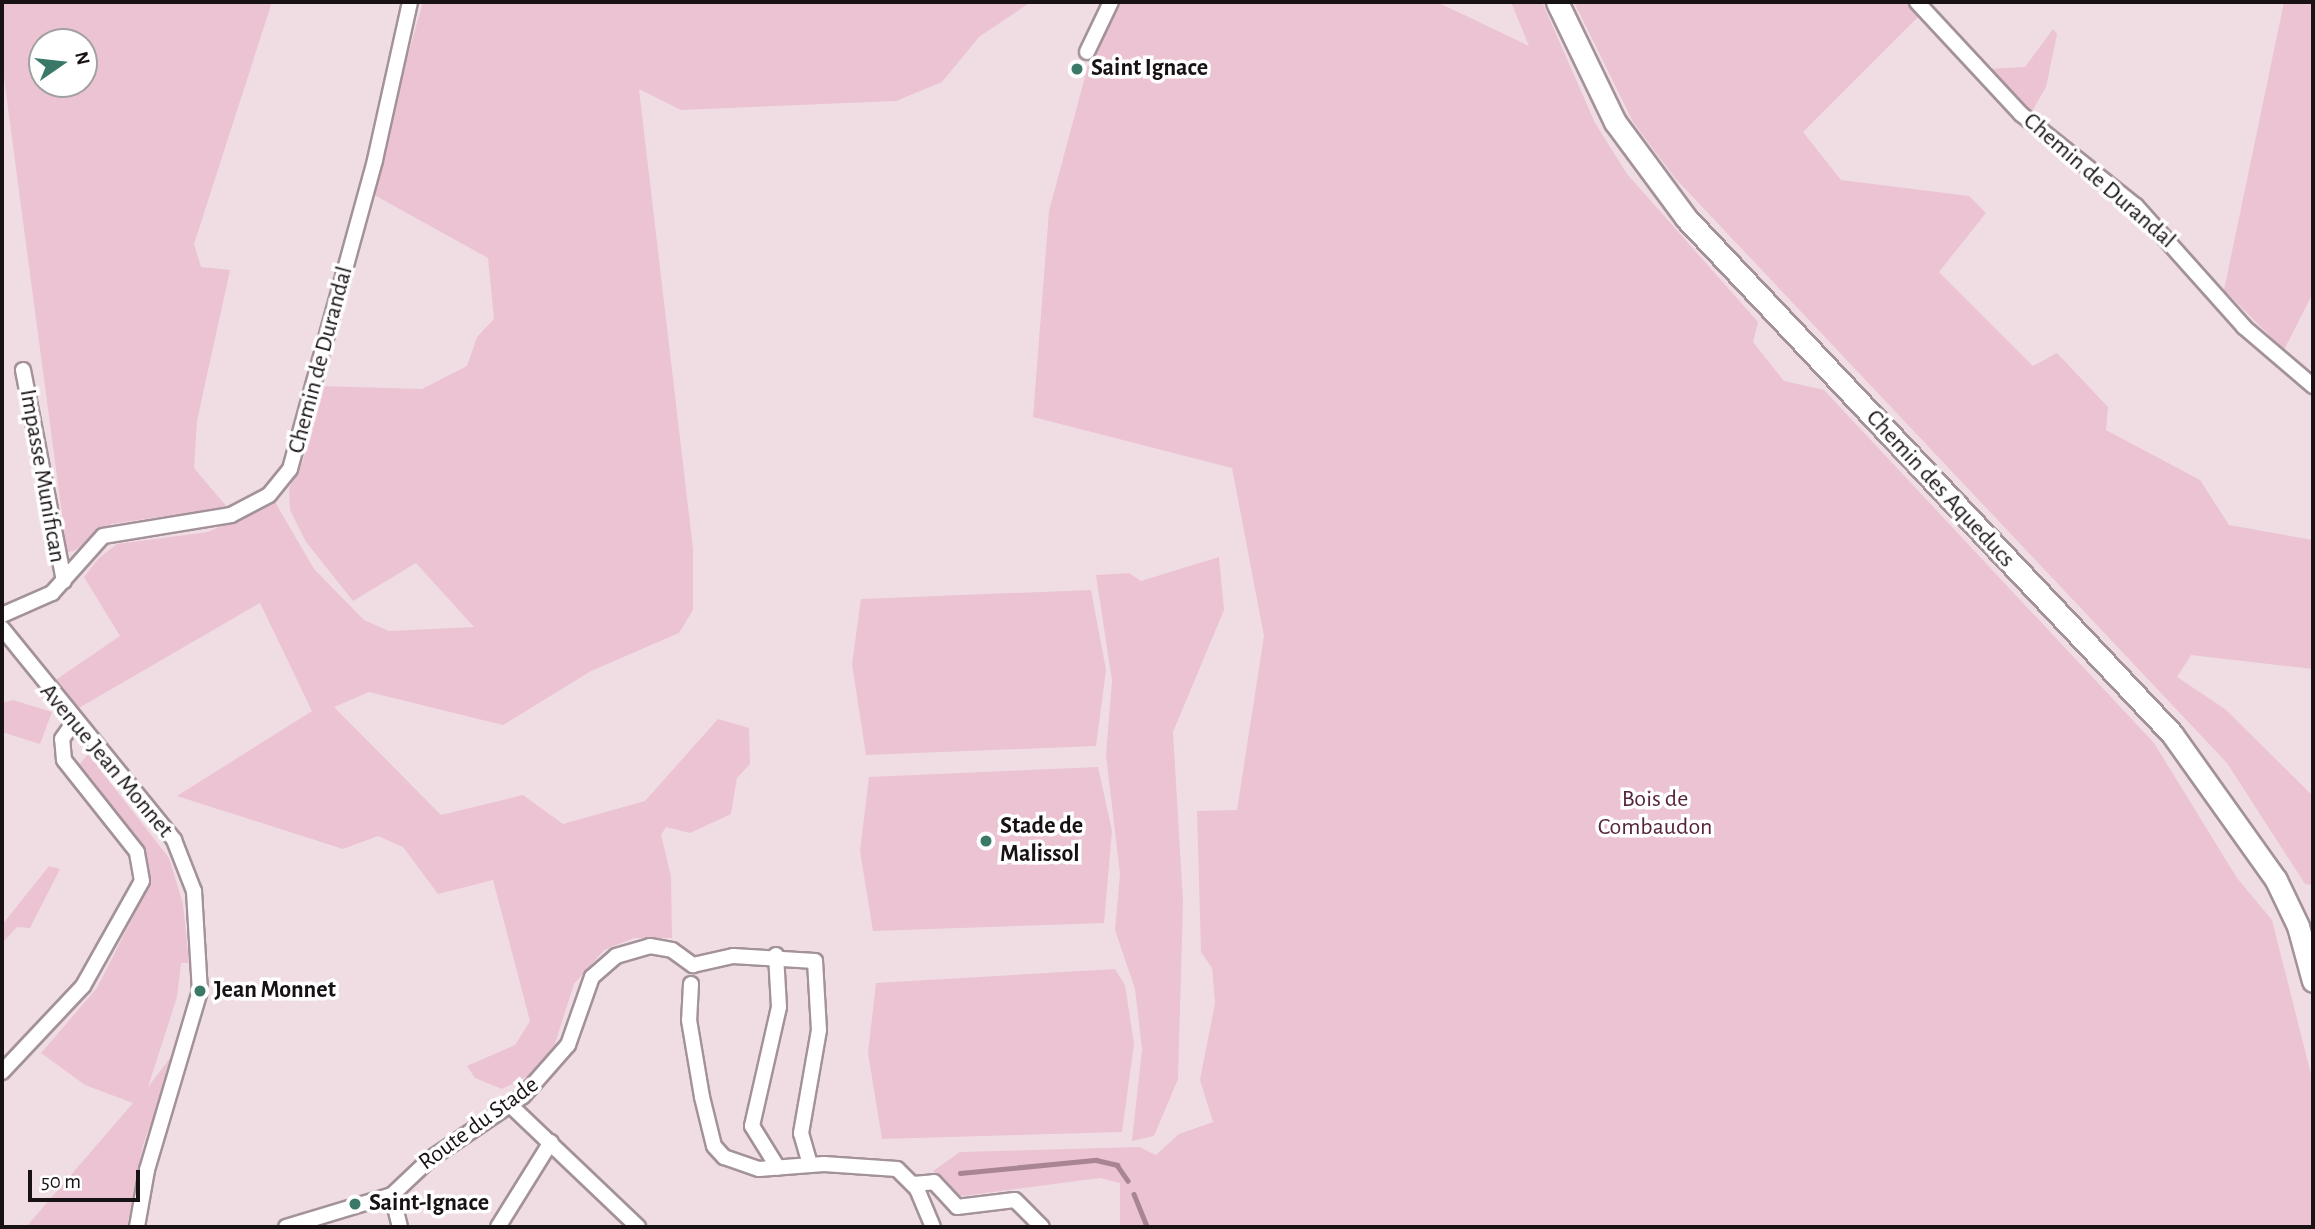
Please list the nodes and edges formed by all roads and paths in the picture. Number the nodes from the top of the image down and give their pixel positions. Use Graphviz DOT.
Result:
graph roads {
  1 [pos="410,2"];
  2 [pos="1111,2"];
  3 [pos="1557,2"];
  4 [pos="1917,2"];
  5 [pos="1087,52"];
  6 [pos="23,370"];
  7 [pos="2313,386"];
  8 [pos="64,581"];
  9 [pos="2,615"];
  10 [pos="2,628"];
  11 [pos="73,723"];
  12 [pos="776,955"];
  13 [pos="2313,981"];
  14 [pos="691,984"];
  15 [pos="2,1072"];
  16 [pos="510,1105"];
  17 [pos="551,1142"];
  18 [pos="810,1165"];
  19 [pos="778,1168"];
  20 [pos="913,1184"];
  21 [pos="392,1195"];
  22 [pos="137,1227"];
  23 [pos="286,1227"];
  24 [pos="400,1227"];
  25 [pos="498,1227"];
  26 [pos="638,1227"];
  27 [pos="933,1227"];
  28 [pos="1042,1227"];
  1 -- 8 [label="street, Chemin de Durandal"];
  2 -- 5 [label="street"];
  3 -- 13 [label="main road, Chemin des Aqueducs"];
  4 -- 7 [label="street, Chemin de Durandal"];
  6 -- 8 [label="street, Impasse Munifican"];
  8 -- 9 [label="street, Chemin de Durandal"];
  10 -- 11 [label="street, Avenue Jean Monnet"];
  11 -- 15 [label="street"];
  11 -- 22 [label="street, Avenue Jean Monnet"];
  12 -- 16 [label="street, Route du Stade"];
  12 -- 18 [label="street"];
  12 -- 19 [label="street"];
  14 -- 19 [label="street"];
  16 -- 17 [label="street"];
  16 -- 21 [label="street, Route du Stade"];
  17 -- 25 [label="street"];
  17 -- 26 [label="street"];
  18 -- 19 [label="street"];
  18 -- 20 [label="street"];
  20 -- 27 [label="street"];
  20 -- 28 [label="street"];
  21 -- 23 [label="street, Route du Stade"];
  21 -- 24 [label="street"];
}
